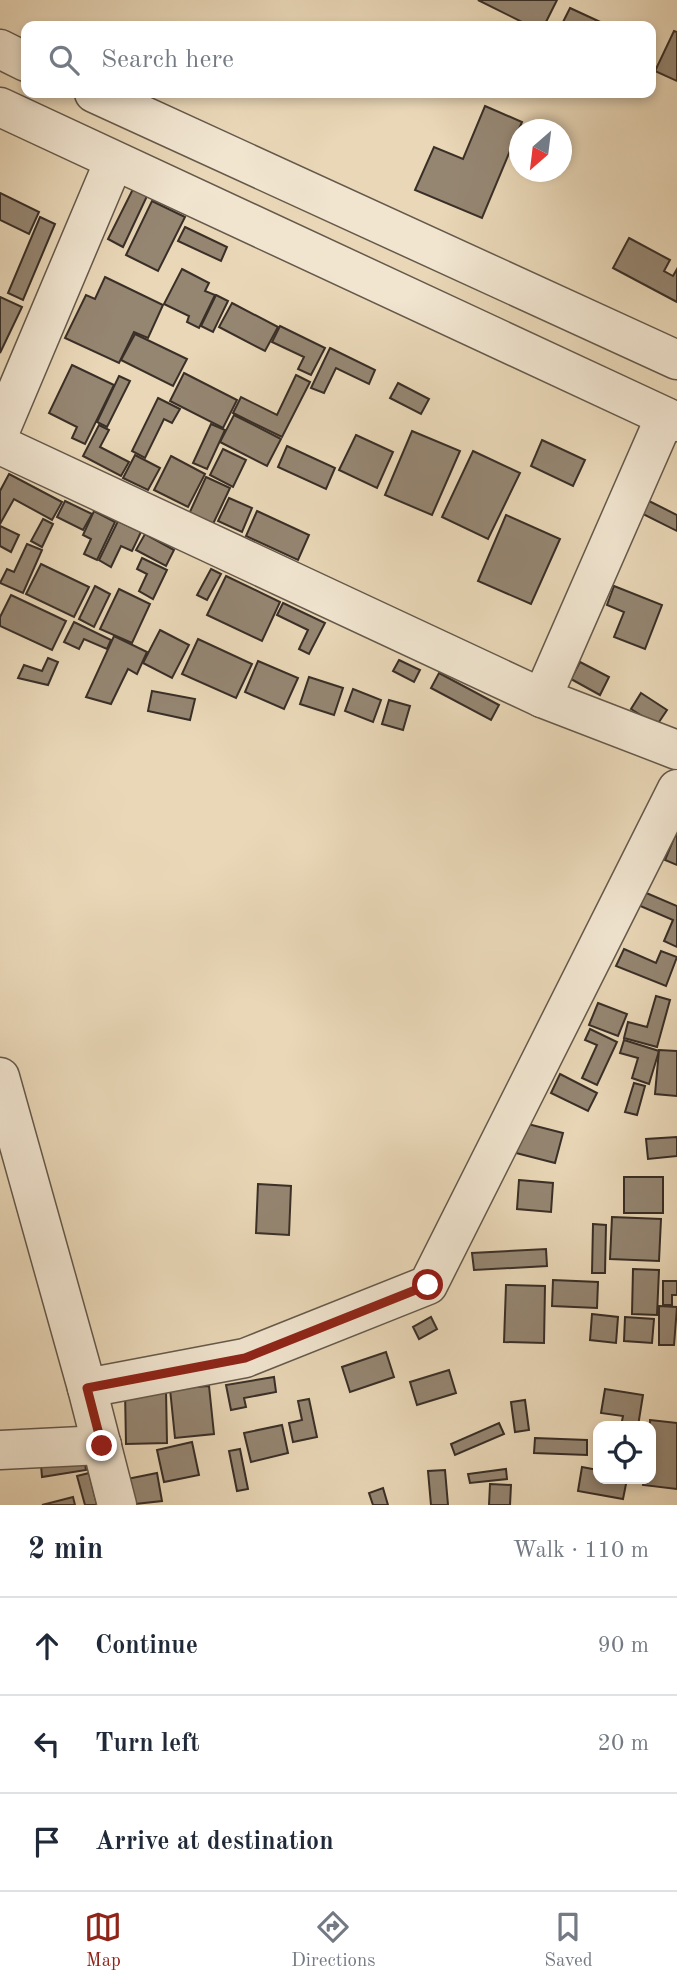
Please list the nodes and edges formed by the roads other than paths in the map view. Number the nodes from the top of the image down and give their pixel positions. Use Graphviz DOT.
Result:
graph roads {
  1 [pos="0,50"];
  2 [pos="21,59"];
  3 [pos="105,98"];
  4 [pos="0,107"];
  5 [pos="114,161"];
  6 [pos="677,360"];
  7 [pos="671,420"];
  8 [pos="0,431"];
  9 [pos="0,445"];
  10 [pos="542,698"];
  11 [pos="677,750"];
  12 [pos="677,789"];
  13 [pos="0,1077"];
  14 [pos="87,1388"];
  15 [pos="102,1446"];
  16 [pos="0,1450"];
  17 [pos="117,1505"];
  1 -- 2 [label="street"];
  3 -- 6 [label="street"];
  4 -- 5 [label="street"];
  5 -- 7 [label="street"];
  5 -- 8 [label="street"];
  7 -- 10 [label="street"];
  9 -- 10 [label="street"];
  10 -- 11 [label="street"];
  12 -- 14 [label="street"];
  13 -- 14 [label="street"];
  14 -- 15 [label="street"];
  15 -- 16 [label="street"];
  15 -- 17 [label="street"];
}
